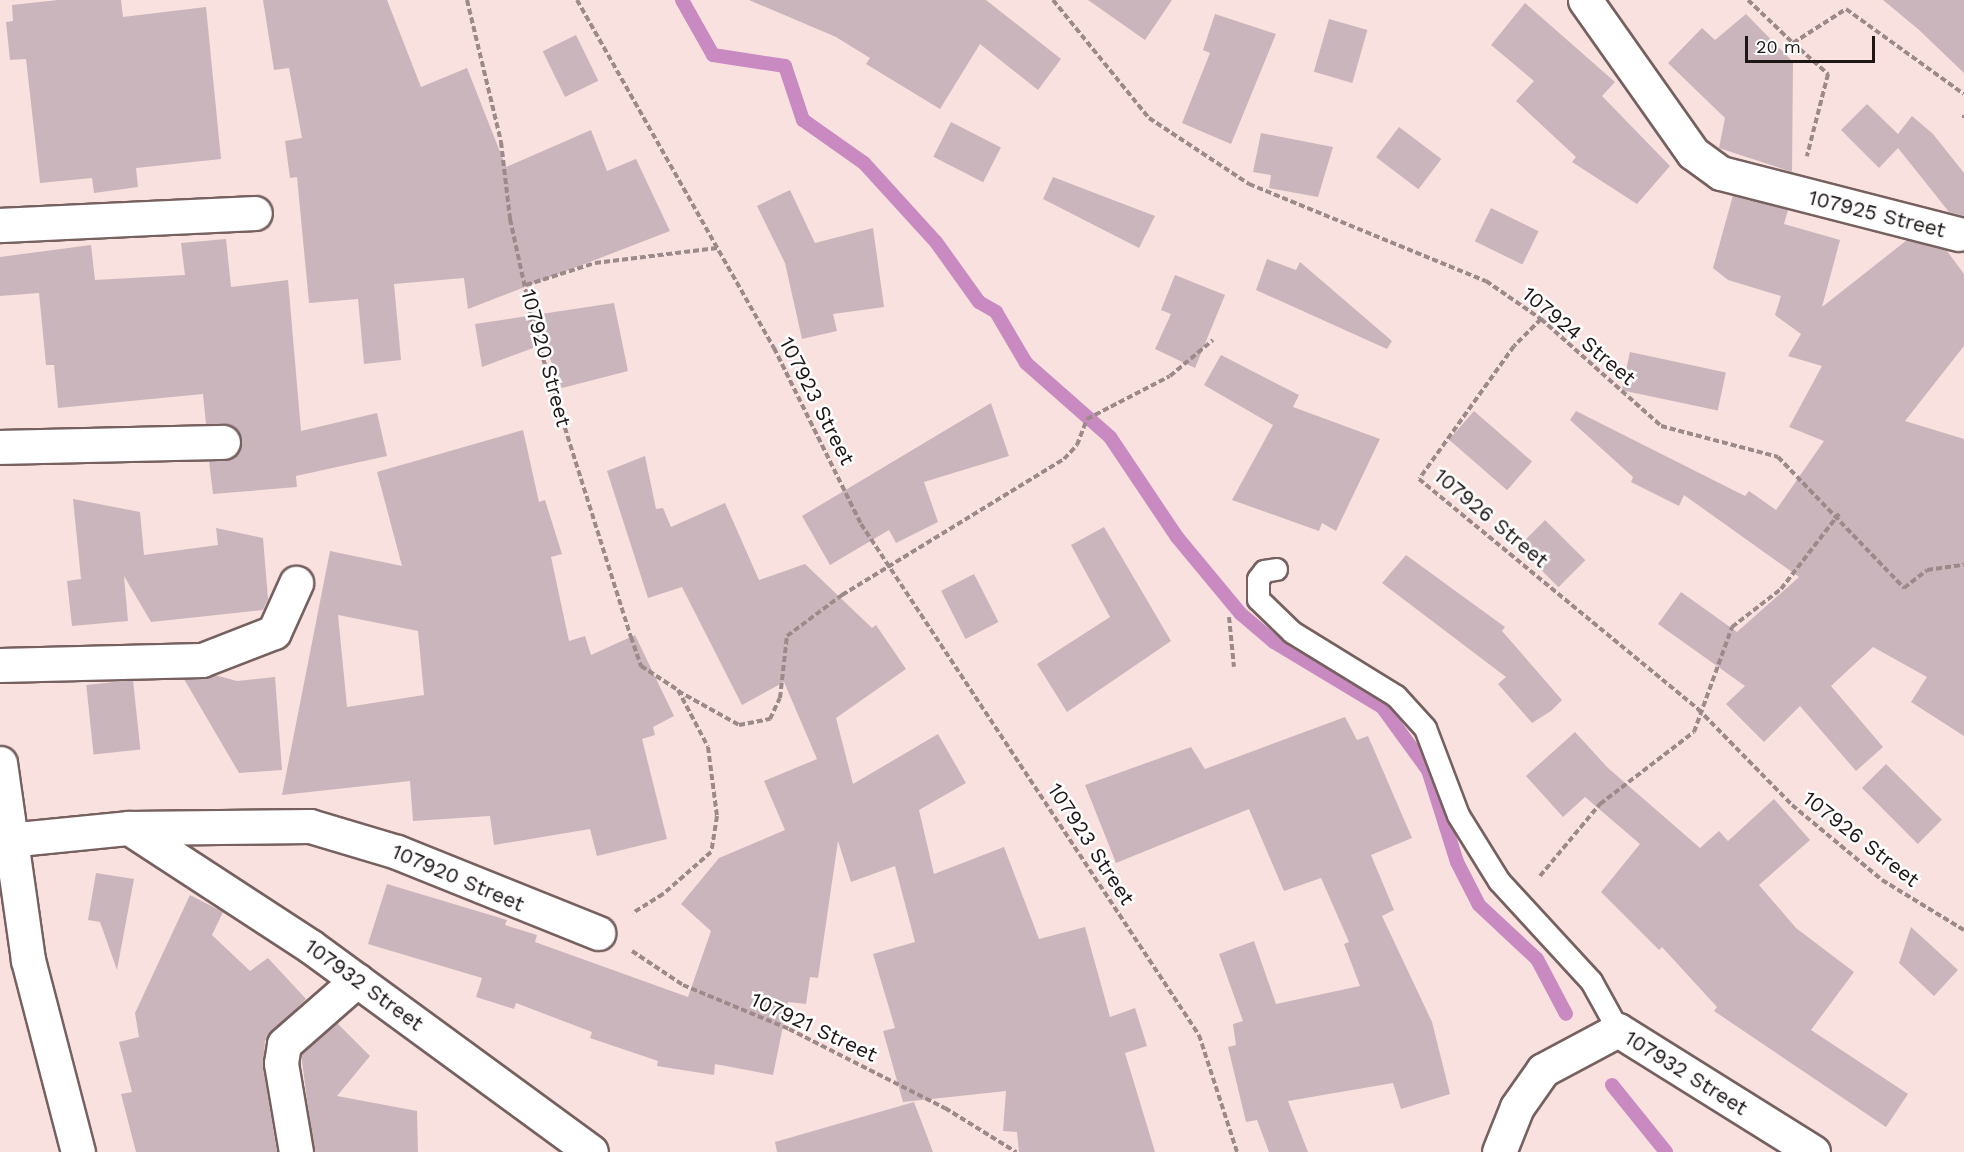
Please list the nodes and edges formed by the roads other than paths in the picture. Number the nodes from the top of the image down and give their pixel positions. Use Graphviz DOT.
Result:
graph roads {
  1 [pos="1585,0"];
  2 [pos="255,213"];
  3 [pos="0,225"];
  4 [pos="1958,234"];
  5 [pos="223,442"];
  6 [pos="0,447"];
  7 [pos="1276,569"];
  8 [pos="296,583"];
  9 [pos="0,665"];
  10 [pos="0,763"];
  11 [pos="129,828"];
  12 [pos="9,840"];
  13 [pos="598,933"];
  14 [pos="357,980"];
  15 [pos="1618,1030"];
  16 [pos="78,1152"];
  17 [pos="296,1152"];
  18 [pos="591,1152"];
  19 [pos="1500,1152"];
  20 [pos="1813,1152"];
  1 -- 4 [label="street, 107925 Street"];
  2 -- 3 [label="street"];
  5 -- 6 [label="street"];
  7 -- 15 [label="lane"];
  8 -- 9 [label="street"];
  10 -- 12 [label="street"];
  11 -- 12 [label="street, 107920 Street"];
  11 -- 13 [label="street, 107920 Street"];
  11 -- 14 [label="street, 107932 Street"];
  12 -- 16 [label="street"];
  14 -- 17 [label="street"];
  14 -- 18 [label="street, 107932 Street"];
  15 -- 19 [label="street, 107932 Street"];
  15 -- 20 [label="street, 107932 Street"];
}
